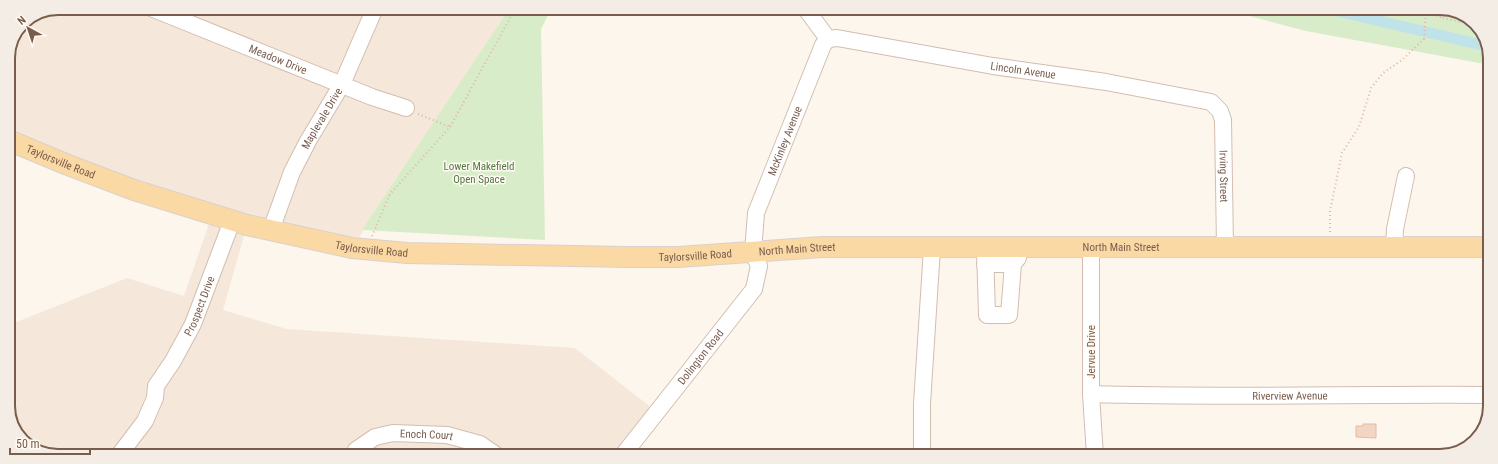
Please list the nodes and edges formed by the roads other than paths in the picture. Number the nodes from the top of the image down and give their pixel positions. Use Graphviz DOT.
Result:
graph roads {
  1 [pos="169,15"];
  2 [pos="372,15"];
  3 [pos="810,15"];
  4 [pos="826,36"];
  5 [pos="342,84"];
  6 [pos="1217,106"];
  7 [pos="406,108"];
  8 [pos="15,143"];
  9 [pos="1406,176"];
  10 [pos="232,221"];
  11 [pos="271,230"];
  12 [pos="1225,247"];
  13 [pos="1394,247"];
  14 [pos="1483,247"];
  15 [pos="932,248"];
  16 [pos="1090,248"];
  17 [pos="753,252"];
  18 [pos="985,256"];
  19 [pos="1016,256"];
  20 [pos="1091,394"];
  21 [pos="1483,394"];
  22 [pos="124,449"];
  23 [pos="357,449"];
  24 [pos="487,449"];
  25 [pos="628,449"];
  26 [pos="922,449"];
  27 [pos="1095,449"];
  1 -- 5 [label="street, Meadow Drive"];
  2 -- 5 [label="street, Maplevale Drive"];
  3 -- 4 [label="street"];
  4 -- 6 [label="street, Lincoln Avenue"];
  4 -- 17 [label="street, McKinley Avenue"];
  5 -- 7 [label="street, Meadow Drive"];
  5 -- 11 [label="street, Maplevale Drive"];
  6 -- 12 [label="street, Irving Street"];
  8 -- 10 [label="main road, Taylorsville Road"];
  9 -- 13 [label="street"];
  10 -- 11 [label="main road, Taylorsville Road"];
  10 -- 22 [label="street, Prospect Drive"];
  11 -- 17 [label="main road, Taylorsville Road"];
  12 -- 13 [label="main road, North Main Street"];
  12 -- 16 [label="main road, North Main Street"];
  13 -- 14 [label="main road, North Main Street"];
  15 -- 17 [label="main road, North Main Street"];
  15 -- 18 [label="main road, North Main Street"];
  15 -- 26 [label="street"];
  16 -- 19 [label="main road, North Main Street"];
  16 -- 20 [label="street, Jervue Drive"];
  17 -- 25 [label="street, Dolington Road"];
  18 -- 19 [label="main road, North Main Street"];
  18 -- 19 [label="street"];
  20 -- 21 [label="street, Riverview Avenue"];
  20 -- 27 [label="street, Jervue Drive"];
  23 -- 24 [label="street, Enoch Court"];
}
